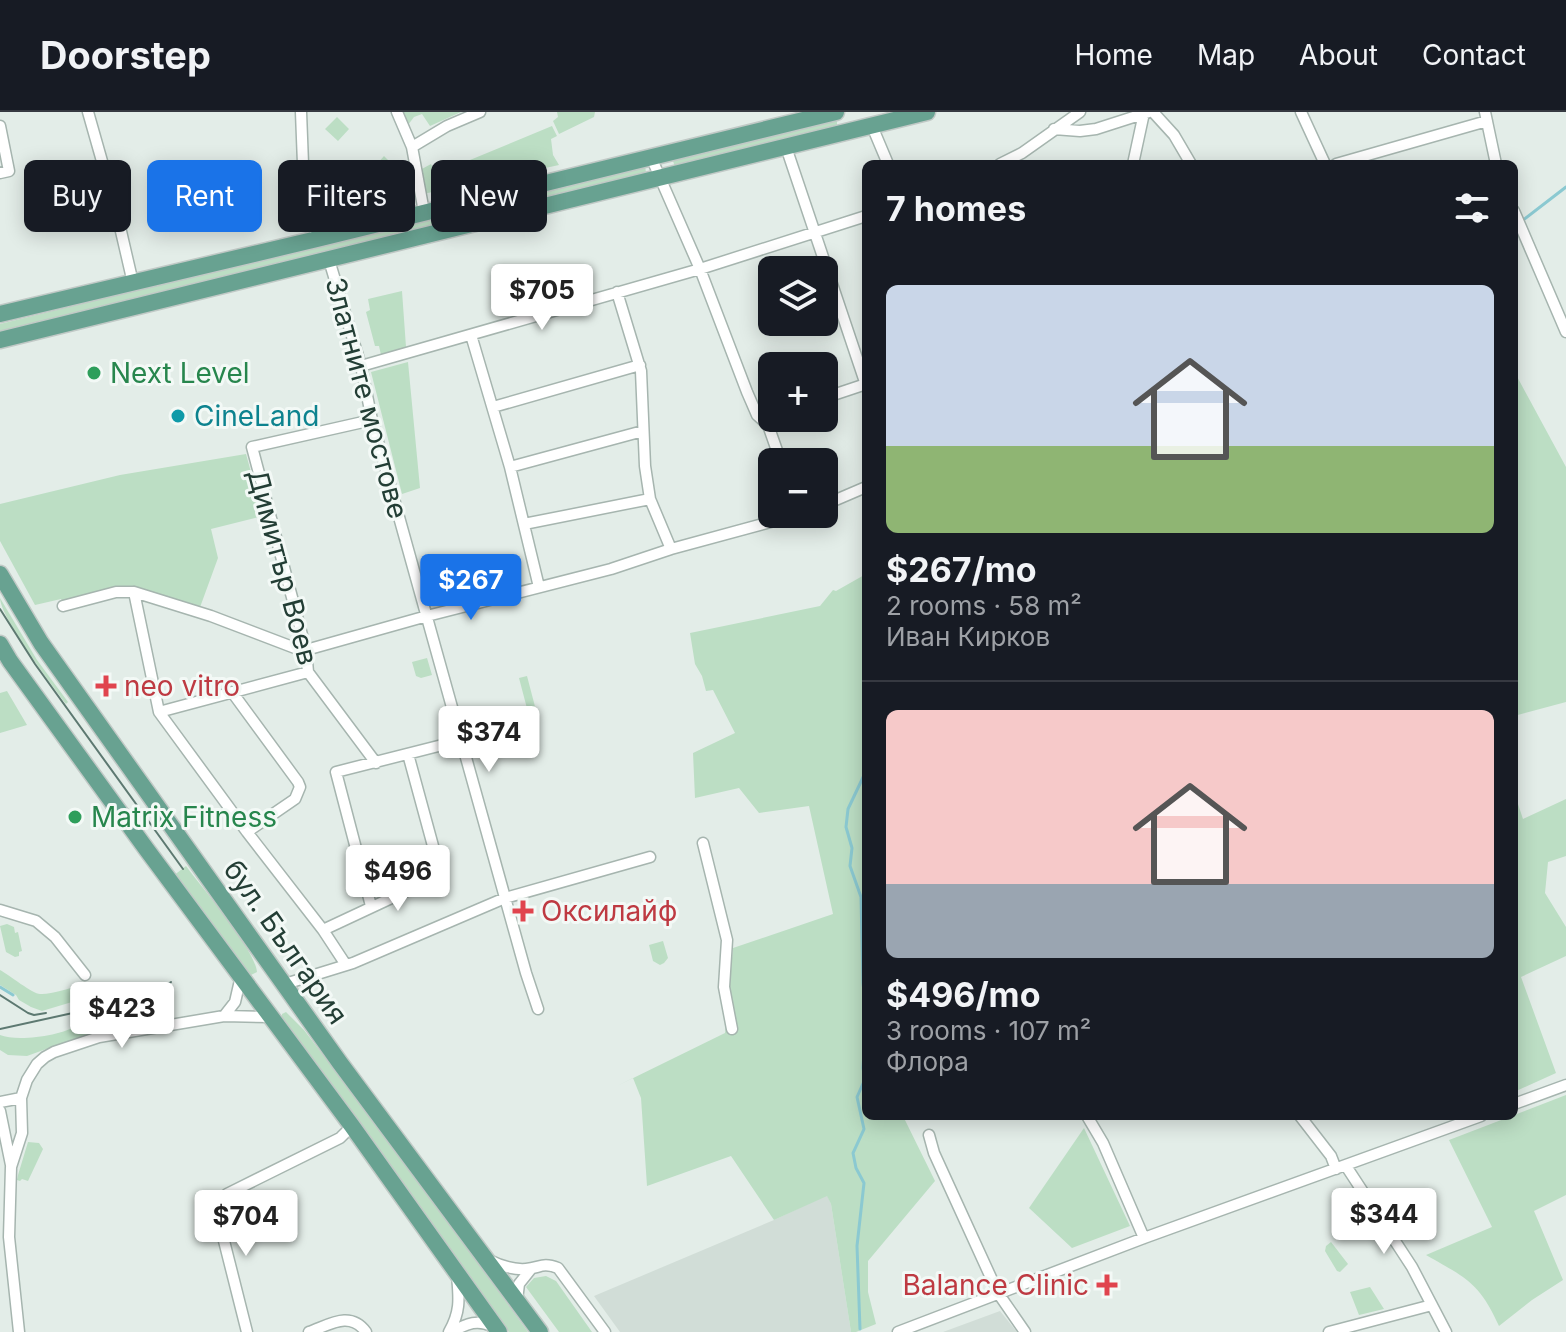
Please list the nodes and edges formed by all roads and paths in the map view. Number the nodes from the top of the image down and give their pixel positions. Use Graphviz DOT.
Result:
graph roads {
  1 [pos="88,112"];
  2 [pos="301,112"];
  3 [pos="397,112"];
  4 [pos="480,112"];
  5 [pos="836,112"];
  6 [pos="927,112"];
  7 [pos="1080,112"];
  8 [pos="1149,112"];
  9 [pos="1301,112"];
  10 [pos="1486,117"];
  11 [pos="0,126"];
  12 [pos="872,126"];
  13 [pos="1054,129"];
  14 [pos="412,147"];
  15 [pos="786,147"];
  16 [pos="1389,150"];
  17 [pos="651,157"];
  18 [pos="886,160"];
  19 [pos="1008,160"];
  20 [pos="1134,160"];
  21 [pos="1189,160"];
  22 [pos="1323,160"];
  23 [pos="1351,160"];
  24 [pos="1389,160"];
  25 [pos="1495,160"];
  26 [pos="4,172"];
  27 [pos="661,178"];
  28 [pos="424,212"];
  29 [pos="862,217"];
  30 [pos="1518,222"];
  31 [pos="815,233"];
  32 [pos="317,239"];
  33 [pos="329,260"];
  34 [pos="700,269"];
  35 [pos="133,283"];
  36 [pos="617,292"];
  37 [pos="0,314"];
  38 [pos="1566,332"];
  39 [pos="471,335"];
  40 [pos="0,340"];
  41 [pos="640,365"];
  42 [pos="361,366"];
  43 [pos="862,373"];
  44 [pos="862,386"];
  45 [pos="838,394"];
  46 [pos="493,407"];
  47 [pos="758,415"];
  48 [pos="372,420"];
  49 [pos="643,431"];
  50 [pos="510,467"];
  51 [pos="862,489"];
  52 [pos="650,499"];
  53 [pos="838,499"];
  54 [pos="524,524"];
  55 [pos="758,525"];
  56 [pos="671,549"];
  57 [pos="0,574"];
  58 [pos="539,587"];
  59 [pos="134,592"];
  60 [pos="63,606"];
  61 [pos="427,616"];
  62 [pos="0,644"];
  63 [pos="306,650"];
  64 [pos="5,662"];
  65 [pos="308,672"];
  66 [pos="232,692"];
  67 [pos="159,712"];
  68 [pos="462,740"];
  69 [pos="408,754"];
  70 [pos="376,763"];
  71 [pos="247,832"];
  72 [pos="703,843"];
  73 [pos="650,857"];
  74 [pos="505,898"];
  75 [pos="371,906"];
  76 [pos="0,910"];
  77 [pos="323,930"];
  78 [pos="346,965"];
  79 [pos="85,975"];
  80 [pos="241,976"];
  81 [pos="285,984"];
  82 [pos="536,1004"];
  83 [pos="224,1016"];
  84 [pos="271,1017"];
  85 [pos="732,1029"];
  86 [pos="1566,1085"];
  87 [pos="21,1098"];
  88 [pos="0,1102"];
  89 [pos="1518,1103"];
  90 [pos="0,1111"];
  91 [pos="1089,1120"];
  92 [pos="1303,1120"];
  93 [pos="1470,1120"];
  94 [pos="352,1126"];
  95 [pos="929,1135"];
  96 [pos="11,1167"];
  97 [pos="1341,1168"];
  98 [pos="4,1237"];
  99 [pos="1144,1238"];
  100 [pos="487,1259"];
  101 [pos="531,1269"];
  102 [pos="456,1273"];
  103 [pos="998,1293"];
  104 [pos="517,1300"];
  105 [pos="1432,1305"];
  106 [pos="497,1330"];
  107 [pos="19,1332"];
  108 [pos="247,1332"];
  109 [pos="309,1332"];
  110 [pos="366,1332"];
  111 [pos="450,1332"];
  112 [pos="540,1332"];
  113 [pos="605,1332"];
  114 [pos="898,1332"];
  115 [pos="1025,1332"];
  116 [pos="1329,1332"];
  117 [pos="1446,1332"];
  1 -- 35 [label="street"];
  2 -- 32 [label="street"];
  3 -- 14 [label="street"];
  4 -- 14 [label="street"];
  5 -- 17 [label="main road"];
  6 -- 12 [label="main road"];
  7 -- 13 [label="street"];
  8 -- 13 [label="street"];
  8 -- 20 [label="street"];
  8 -- 21 [label="street"];
  9 -- 22 [label="street"];
  10 -- 16 [label="street"];
  10 -- 25 [label="street"];
  11 -- 26 [label="street"];
  12 -- 15 [label="main road"];
  12 -- 18 [label="street"];
  13 -- 19 [label="street"];
  14 -- 28 [label="street"];
  15 -- 27 [label="main road"];
  15 -- 31 [label="street"];
  16 -- 23 [label="street"];
  16 -- 24 [label="street"];
  17 -- 27 [label="street"];
  17 -- 28 [label="main road"];
  27 -- 33 [label="main road"];
  27 -- 34 [label="street"];
  28 -- 32 [label="main road"];
  29 -- 31 [label="street"];
  30 -- 38 [label="street"];
  31 -- 34 [label="street"];
  31 -- 43 [label="street"];
  32 -- 35 [label="main road"];
  33 -- 40 [label="main road"];
  33 -- 42 [label="street, Златните мостове"];
  34 -- 36 [label="street"];
  34 -- 47 [label="street"];
  35 -- 37 [label="main road"];
  36 -- 39 [label="street"];
  36 -- 41 [label="street"];
  39 -- 42 [label="street"];
  39 -- 46 [label="street"];
  41 -- 46 [label="street"];
  41 -- 49 [label="street"];
  42 -- 48 [label="street, Златните мостове"];
  44 -- 45 [label="street"];
  46 -- 50 [label="street"];
  48 -- 61 [label="street, Златните мостове"];
  48 -- 63 [label="street, Димитър Воев"];
  49 -- 50 [label="street"];
  49 -- 52 [label="street"];
  50 -- 54 [label="street"];
  51 -- 53 [label="street"];
  52 -- 54 [label="street"];
  52 -- 56 [label="street"];
  54 -- 58 [label="street"];
  55 -- 56 [label="street"];
  56 -- 58 [label="street"];
  57 -- 81 [label="main road, бул. България"];
  58 -- 61 [label="street"];
  59 -- 60 [label="street"];
  59 -- 63 [label="street"];
  59 -- 67 [label="street"];
  61 -- 63 [label="street"];
  61 -- 68 [label="street, Златните мостове"];
  62 -- 64 [label="main road, бул. България"];
  63 -- 65 [label="street, Димитър Воев"];
  64 -- 80 [label="main road, бул. България"];
  65 -- 66 [label="street"];
  65 -- 70 [label="street, Димитър Воев"];
  66 -- 67 [label="street"];
  66 -- 71 [label="street"];
  67 -- 71 [label="street"];
  68 -- 69 [label="street"];
  68 -- 74 [label="street, Златните мостове"];
  69 -- 70 [label="street"];
  69 -- 75 [label="street"];
  70 -- 75 [label="street"];
  71 -- 77 [label="street"];
  72 -- 85 [label="street"];
  73 -- 74 [label="street"];
  74 -- 78 [label="street"];
  74 -- 82 [label="street, Златните мостове"];
  75 -- 77 [label="street"];
  76 -- 79 [label="street"];
  77 -- 78 [label="street"];
  78 -- 81 [label="street"];
  80 -- 83 [label="street"];
  80 -- 84 [label="main road, бул. България"];
  81 -- 100 [label="main road, бул. България"];
  83 -- 84 [label="street"];
  83 -- 87 [label="street"];
  84 -- 94 [label="main road, бул. България"];
  86 -- 89 [label="street"];
  87 -- 88 [label="street"];
  87 -- 96 [label="street"];
  90 -- 96 [label="street"];
  91 -- 99 [label="street"];
  92 -- 97 [label="street"];
  93 -- 97 [label="street"];
  94 -- 102 [label="main road, бул. България"];
  94 -- 108 [label="street"];
  95 -- 103 [label="street"];
  96 -- 98 [label="street"];
  97 -- 99 [label="street"];
  97 -- 105 [label="street"];
  98 -- 107 [label="street"];
  99 -- 103 [label="street"];
  100 -- 101 [label="street"];
  100 -- 104 [label="main road, бул. България"];
  101 -- 104 [label="street"];
  101 -- 113 [label="street"];
  102 -- 106 [label="main road, бул. България"];
  102 -- 111 [label="street"];
  103 -- 114 [label="street"];
  103 -- 115 [label="street"];
  104 -- 112 [label="main road, бул. България"];
  105 -- 116 [label="street"];
  105 -- 117 [label="street"];
  106 -- 111 [label="street"];
  109 -- 110 [label="street"];
}
